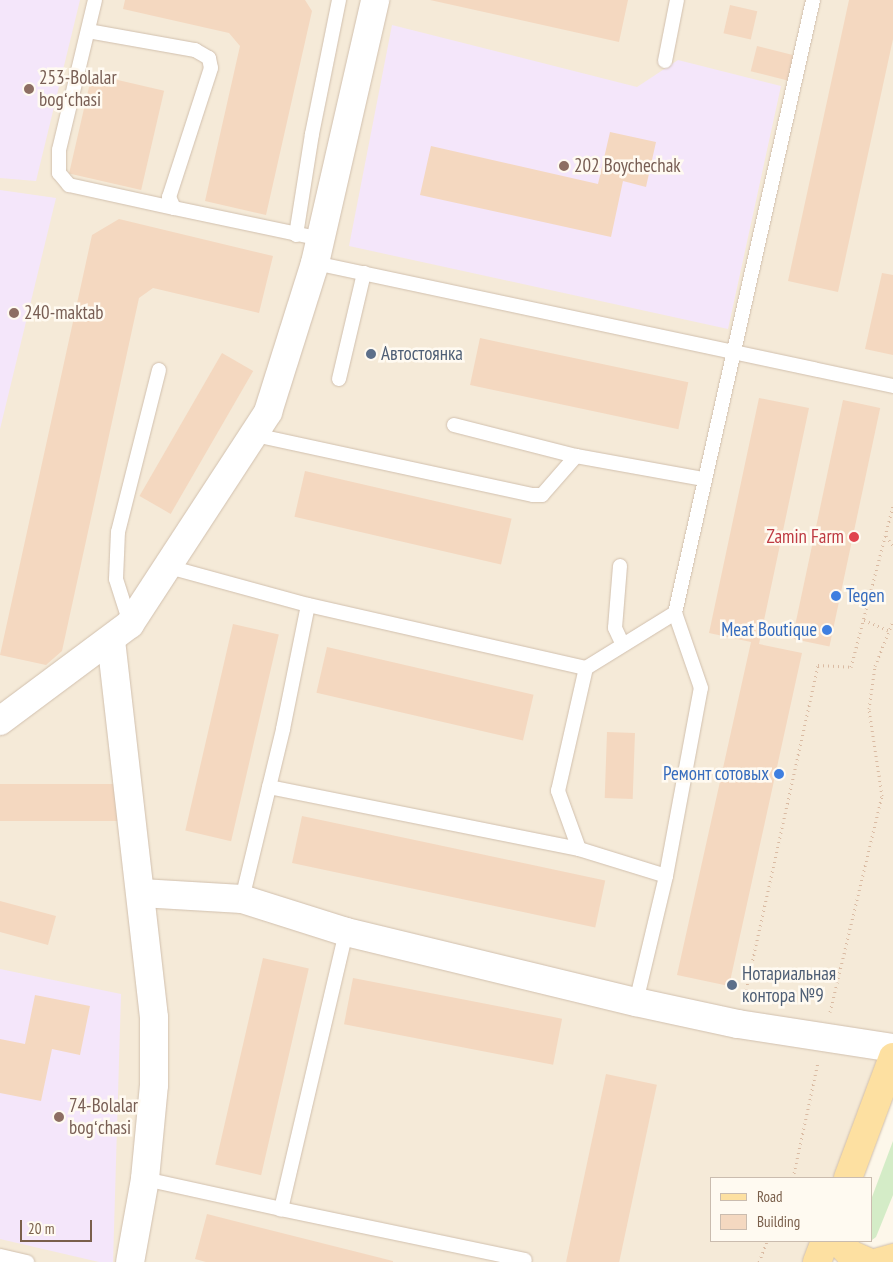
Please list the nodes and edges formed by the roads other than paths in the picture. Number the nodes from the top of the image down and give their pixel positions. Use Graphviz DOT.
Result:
graph roads {
  1 [pos="95,0"];
  2 [pos="339,0"];
  3 [pos="375,0"];
  4 [pos="677,0"];
  5 [pos="813,0"];
  6 [pos="88,31"];
  7 [pos="665,61"];
  8 [pos="174,208"];
  9 [pos="311,246"];
  10 [pos="364,273"];
  11 [pos="734,354"];
  12 [pos="159,370"];
  13 [pos="339,379"];
  14 [pos="893,386"];
  15 [pos="454,425"];
  16 [pos="255,435"];
  17 [pos="576,456"];
  18 [pos="704,478"];
  19 [pos="620,566"];
  20 [pos="169,567"];
  21 [pos="308,605"];
  22 [pos="675,613"];
  23 [pos="121,632"];
  24 [pos="622,643"];
  25 [pos="586,668"];
  26 [pos="0,721"];
  27 [pos="268,787"];
  28 [pos="579,849"];
  29 [pos="666,876"];
  30 [pos="141,893"];
  31 [pos="242,900"];
  32 [pos="346,932"];
  33 [pos="636,1002"];
  34 [pos="893,1048"];
  35 [pos="893,1057"];
  36 [pos="848,1177"];
  37 [pos="146,1179"];
  38 [pos="280,1208"];
  39 [pos="825,1242"];
  40 [pos="839,1242"];
  41 [pos="0,1256"];
  42 [pos="893,1258"];
  43 [pos="525,1260"];
  44 [pos="26,1262"];
  45 [pos="130,1262"];
  46 [pos="816,1262"];
  47 [pos="868,1262"];
  48 [pos="879,1262"];
  1 -- 6 [label="lane"];
  2 -- 9 [label="lane"];
  3 -- 9 [label="street"];
  4 -- 7 [label="lane"];
  5 -- 11 [label="lane"];
  6 -- 8 [label="lane"];
  6 -- 8 [label="lane"];
  8 -- 9 [label="lane"];
  9 -- 10 [label="lane"];
  9 -- 16 [label="street"];
  10 -- 11 [label="lane"];
  10 -- 13 [label="lane"];
  11 -- 14 [label="lane"];
  11 -- 18 [label="lane"];
  12 -- 23 [label="lane"];
  15 -- 17 [label="lane"];
  16 -- 17 [label="lane"];
  16 -- 20 [label="street"];
  17 -- 18 [label="lane"];
  18 -- 22 [label="lane"];
  19 -- 24 [label="lane"];
  20 -- 21 [label="lane"];
  20 -- 23 [label="street"];
  21 -- 25 [label="lane"];
  21 -- 27 [label="lane"];
  22 -- 24 [label="lane"];
  22 -- 29 [label="lane"];
  23 -- 26 [label="street"];
  23 -- 30 [label="street"];
  24 -- 25 [label="lane"];
  25 -- 28 [label="lane"];
  27 -- 28 [label="lane"];
  27 -- 31 [label="lane"];
  28 -- 29 [label="lane"];
  29 -- 33 [label="lane"];
  30 -- 31 [label="street"];
  30 -- 37 [label="street"];
  31 -- 32 [label="street"];
  32 -- 33 [label="street"];
  32 -- 38 [label="lane"];
  33 -- 34 [label="street"];
  35 -- 36 [label="main road"];
  37 -- 38 [label="lane"];
  37 -- 45 [label="street"];
  38 -- 43 [label="lane"];
  39 -- 46 [label="main road"];
  40 -- 47 [label="main road"];
  41 -- 44 [label="lane"];
  42 -- 48 [label="main road"];
}
